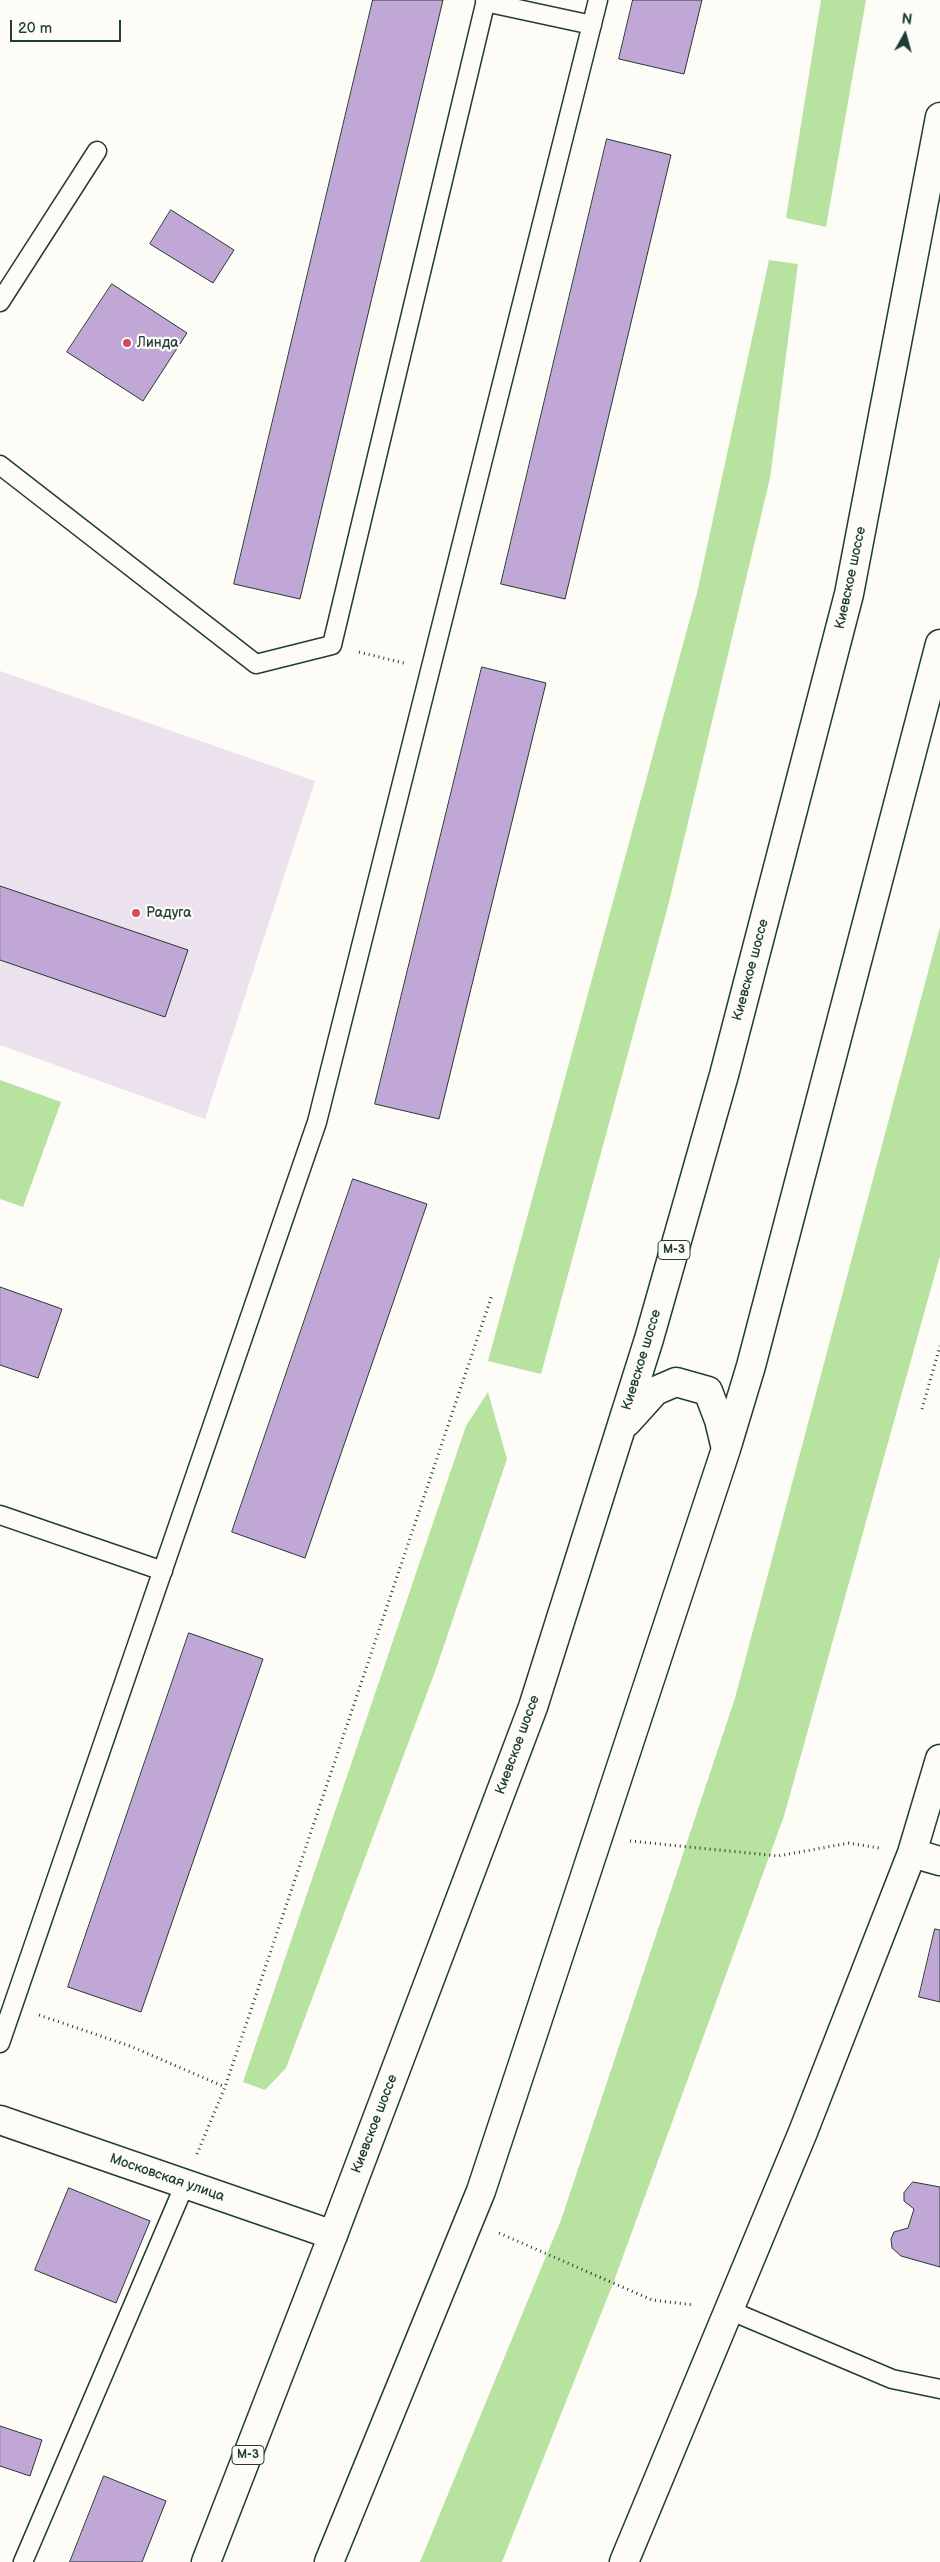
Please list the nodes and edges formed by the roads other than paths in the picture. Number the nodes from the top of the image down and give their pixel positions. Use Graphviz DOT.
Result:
graph roads {
  1 [pos="598,0"];
  2 [pos="486,1"];
  3 [pos="592,26"];
  4 [pos="940,117"];
  5 [pos="97,151"];
  6 [pos="0,302"];
  7 [pos="0,465"];
  8 [pos="940,644"];
  9 [pos="622,1427"];
  10 [pos="726,1449"];
  11 [pos="0,1515"];
  12 [pos="163,1571"];
  13 [pos="940,1759"];
  14 [pos="912,1853"];
  15 [pos="940,1861"];
  16 [pos="0,2043"];
  17 [pos="0,2120"];
  18 [pos="185,2184"];
  19 [pos="333,2235"];
  20 [pos="729,2310"];
  21 [pos="940,2389"];
  22 [pos="23,2562"];
  23 [pos="206,2562"];
  24 [pos="329,2562"];
  25 [pos="624,2562"];
  1 -- 3 [label="lane"];
  2 -- 3 [label="lane"];
  2 -- 7 [label="lane"];
  3 -- 12 [label="lane"];
  4 -- 9 [label="main road, Киевское шоссе / М-3"];
  5 -- 6 [label="lane"];
  8 -- 10 [label="main road"];
  9 -- 10 [label="main road"];
  9 -- 19 [label="main road, Киевское шоссе / М-3"];
  10 -- 24 [label="main road"];
  11 -- 12 [label="lane"];
  12 -- 16 [label="lane"];
  13 -- 14 [label="main road"];
  14 -- 15 [label="main road"];
  14 -- 20 [label="main road"];
  17 -- 18 [label="main road, Московская улица"];
  18 -- 19 [label="main road, Московская улица"];
  18 -- 22 [label="lane"];
  19 -- 23 [label="main road, Киевское шоссе / М-3"];
  20 -- 21 [label="lane"];
  20 -- 25 [label="main road"];
}
